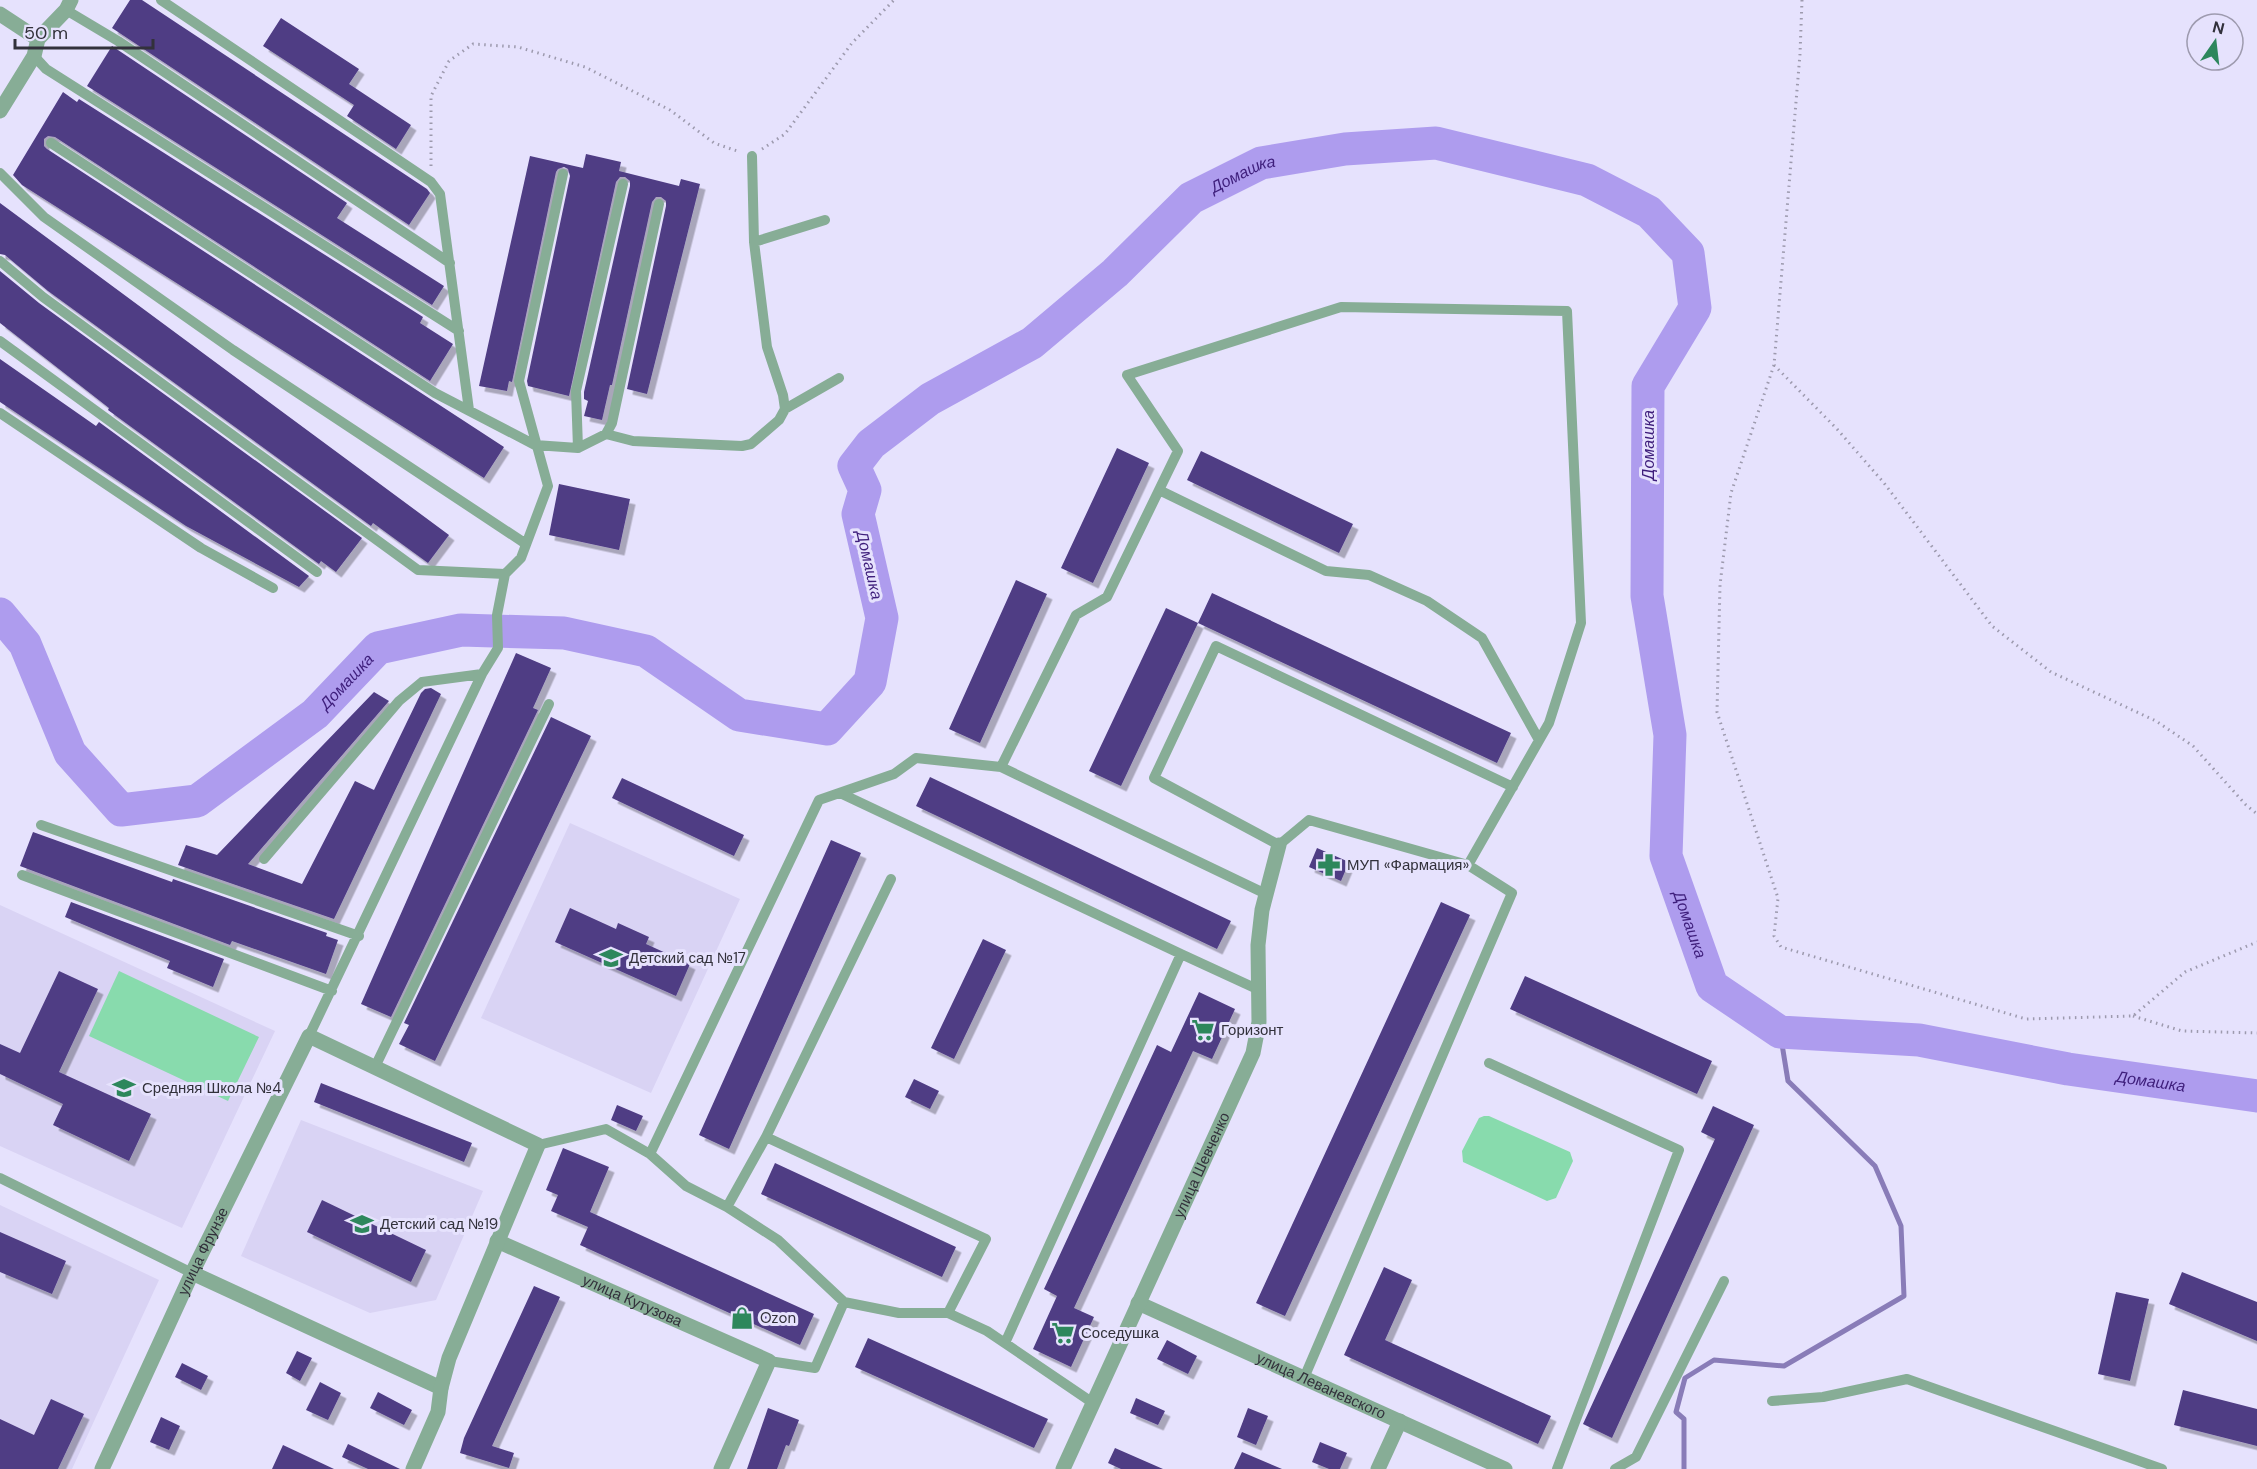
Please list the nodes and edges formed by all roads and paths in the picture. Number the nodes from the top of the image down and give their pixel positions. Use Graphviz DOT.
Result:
graph roads {
  1 [pos="161,0"];
  2 [pos="894,0"];
  3 [pos="1802,0"];
  4 [pos="68,5"];
  5 [pos="0,14"];
  6 [pos="38,39"];
  7 [pos="34,56"];
  8 [pos="0,111"];
  9 [pos="51,143"];
  10 [pos="752,156"];
  11 [pos="0,173"];
  12 [pos="563,174"];
  13 [pos="431,183"];
  14 [pos="623,183"];
  15 [pos="659,204"];
  16 [pos="825,220"];
  17 [pos="754,242"];
  18 [pos="0,261"];
  19 [pos="450,263"];
  20 [pos="459,331"];
  21 [pos="0,341"];
  22 [pos="1774,365"];
  23 [pos="839,378"];
  24 [pos="785,409"];
  25 [pos="470,410"];
  26 [pos="0,412"];
  27 [pos="606,434"];
  28 [pos="535,445"];
  29 [pos="578,448"];
  30 [pos="1159,490"];
  31 [pos="526,544"];
  32 [pos="317,572"];
  33 [pos="505,574"];
  34 [pos="273,588"];
  35 [pos="482,674"];
  36 [pos="549,704"];
  37 [pos="1539,740"];
  38 [pos="1001,767"];
  39 [pos="1513,787"];
  40 [pos="840,793"];
  41 [pos="2257,814"];
  42 [pos="41,825"];
  43 [pos="1279,845"];
  44 [pos="264,859"];
  45 [pos="1468,865"];
  46 [pos="22,875"];
  47 [pos="891,879"];
  48 [pos="1266,894"];
  49 [pos="359,936"];
  50 [pos="2257,942"];
  51 [pos="1181,954"];
  52 [pos="1257,988"];
  53 [pos="332,991"];
  54 [pos="2133,1016"];
  55 [pos="2257,1033"];
  56 [pos="309,1036"];
  57 [pos="1488,1063"];
  58 [pos="375,1067"];
  59 [pos="766,1137"];
  60 [pos="538,1145"];
  61 [pos="650,1154"];
  62 [pos="0,1178"];
  63 [pos="727,1207"];
  64 [pos="497,1241"];
  65 [pos="192,1273"];
  66 [pos="1724,1281"];
  67 [pos="844,1302"];
  68 [pos="1138,1303"];
  69 [pos="948,1313"];
  70 [pos="1005,1343"];
  71 [pos="768,1361"];
  72 [pos="1304,1378"];
  73 [pos="441,1388"];
  74 [pos="1772,1401"];
  75 [pos="1093,1403"];
  76 [pos="1400,1422"];
  77 [pos="102,1469"];
  78 [pos="413,1469"];
  79 [pos="721,1469"];
  80 [pos="1063,1469"];
  81 [pos="1378,1469"];
  82 [pos="1505,1469"];
  83 [pos="1557,1469"];
  84 [pos="1615,1469"];
  85 [pos="2162,1469"];
  1 -- 13 [label="lane"];
  2 -- 10 [label="path"];
  3 -- 22 [label="path"];
  4 -- 6 [label="street"];
  4 -- 19 [label="lane"];
  5 -- 6 [label="street"];
  6 -- 7 [label="street"];
  7 -- 8 [label="street"];
  7 -- 20 [label="lane"];
  9 -- 25 [label="lane"];
  10 -- 13 [label="path"];
  10 -- 17 [label="lane"];
  11 -- 31 [label="lane"];
  12 -- 28 [label="lane"];
  13 -- 19 [label="lane"];
  14 -- 29 [label="lane"];
  15 -- 27 [label="lane"];
  16 -- 17 [label="lane"];
  17 -- 24 [label="lane"];
  18 -- 33 [label="lane"];
  19 -- 20 [label="lane"];
  20 -- 25 [label="lane"];
  21 -- 32 [label="lane"];
  22 -- 41 [label="path"];
  22 -- 54 [label="path"];
  23 -- 24 [label="lane"];
  24 -- 27 [label="lane"];
  25 -- 28 [label="lane"];
  26 -- 34 [label="lane"];
  27 -- 29 [label="lane"];
  28 -- 29 [label="lane"];
  28 -- 31 [label="lane"];
  30 -- 37 [label="lane"];
  30 -- 37 [label="lane"];
  30 -- 38 [label="lane"];
  31 -- 33 [label="lane"];
  33 -- 35 [label="lane"];
  35 -- 44 [label="lane"];
  35 -- 49 [label="lane"];
  36 -- 58 [label="lane"];
  37 -- 39 [label="lane"];
  38 -- 40 [label="lane"];
  38 -- 48 [label="lane"];
  39 -- 43 [label="lane"];
  39 -- 45 [label="lane"];
  40 -- 51 [label="lane"];
  40 -- 61 [label="lane"];
  42 -- 49 [label="lane"];
  43 -- 45 [label="lane"];
  43 -- 48 [label="street, улица Шевченко"];
  45 -- 72 [label="lane"];
  46 -- 53 [label="lane"];
  47 -- 59 [label="lane"];
  48 -- 52 [label="street, улица Шевченко"];
  49 -- 53 [label="lane"];
  50 -- 54 [label="path"];
  51 -- 52 [label="lane"];
  51 -- 70 [label="lane"];
  52 -- 68 [label="street, улица Шевченко"];
  53 -- 56 [label="lane"];
  54 -- 55 [label="path"];
  56 -- 58 [label="street"];
  56 -- 65 [label="street, улица Фрунзе"];
  57 -- 83 [label="lane"];
  58 -- 60 [label="street"];
  59 -- 63 [label="lane"];
  59 -- 69 [label="lane"];
  60 -- 61 [label="lane"];
  60 -- 64 [label="street"];
  61 -- 63 [label="lane"];
  62 -- 65 [label="lane"];
  63 -- 67 [label="lane"];
  64 -- 71 [label="street, улица Кутузова"];
  64 -- 73 [label="street"];
  65 -- 73 [label="street"];
  65 -- 77 [label="street, улица Фрунзе"];
  66 -- 84 [label="lane"];
  67 -- 69 [label="lane"];
  67 -- 71 [label="lane"];
  68 -- 72 [label="street, улица Леваневского"];
  68 -- 75 [label="street, улица Шевченко"];
  69 -- 70 [label="lane"];
  70 -- 75 [label="lane"];
  71 -- 79 [label="street"];
  72 -- 76 [label="street, улица Леваневского"];
  73 -- 78 [label="street"];
  74 -- 85 [label="lane"];
  75 -- 80 [label="street, улица Шевченко"];
  76 -- 81 [label="street"];
  76 -- 82 [label="street, улица Леваневского"];
}
